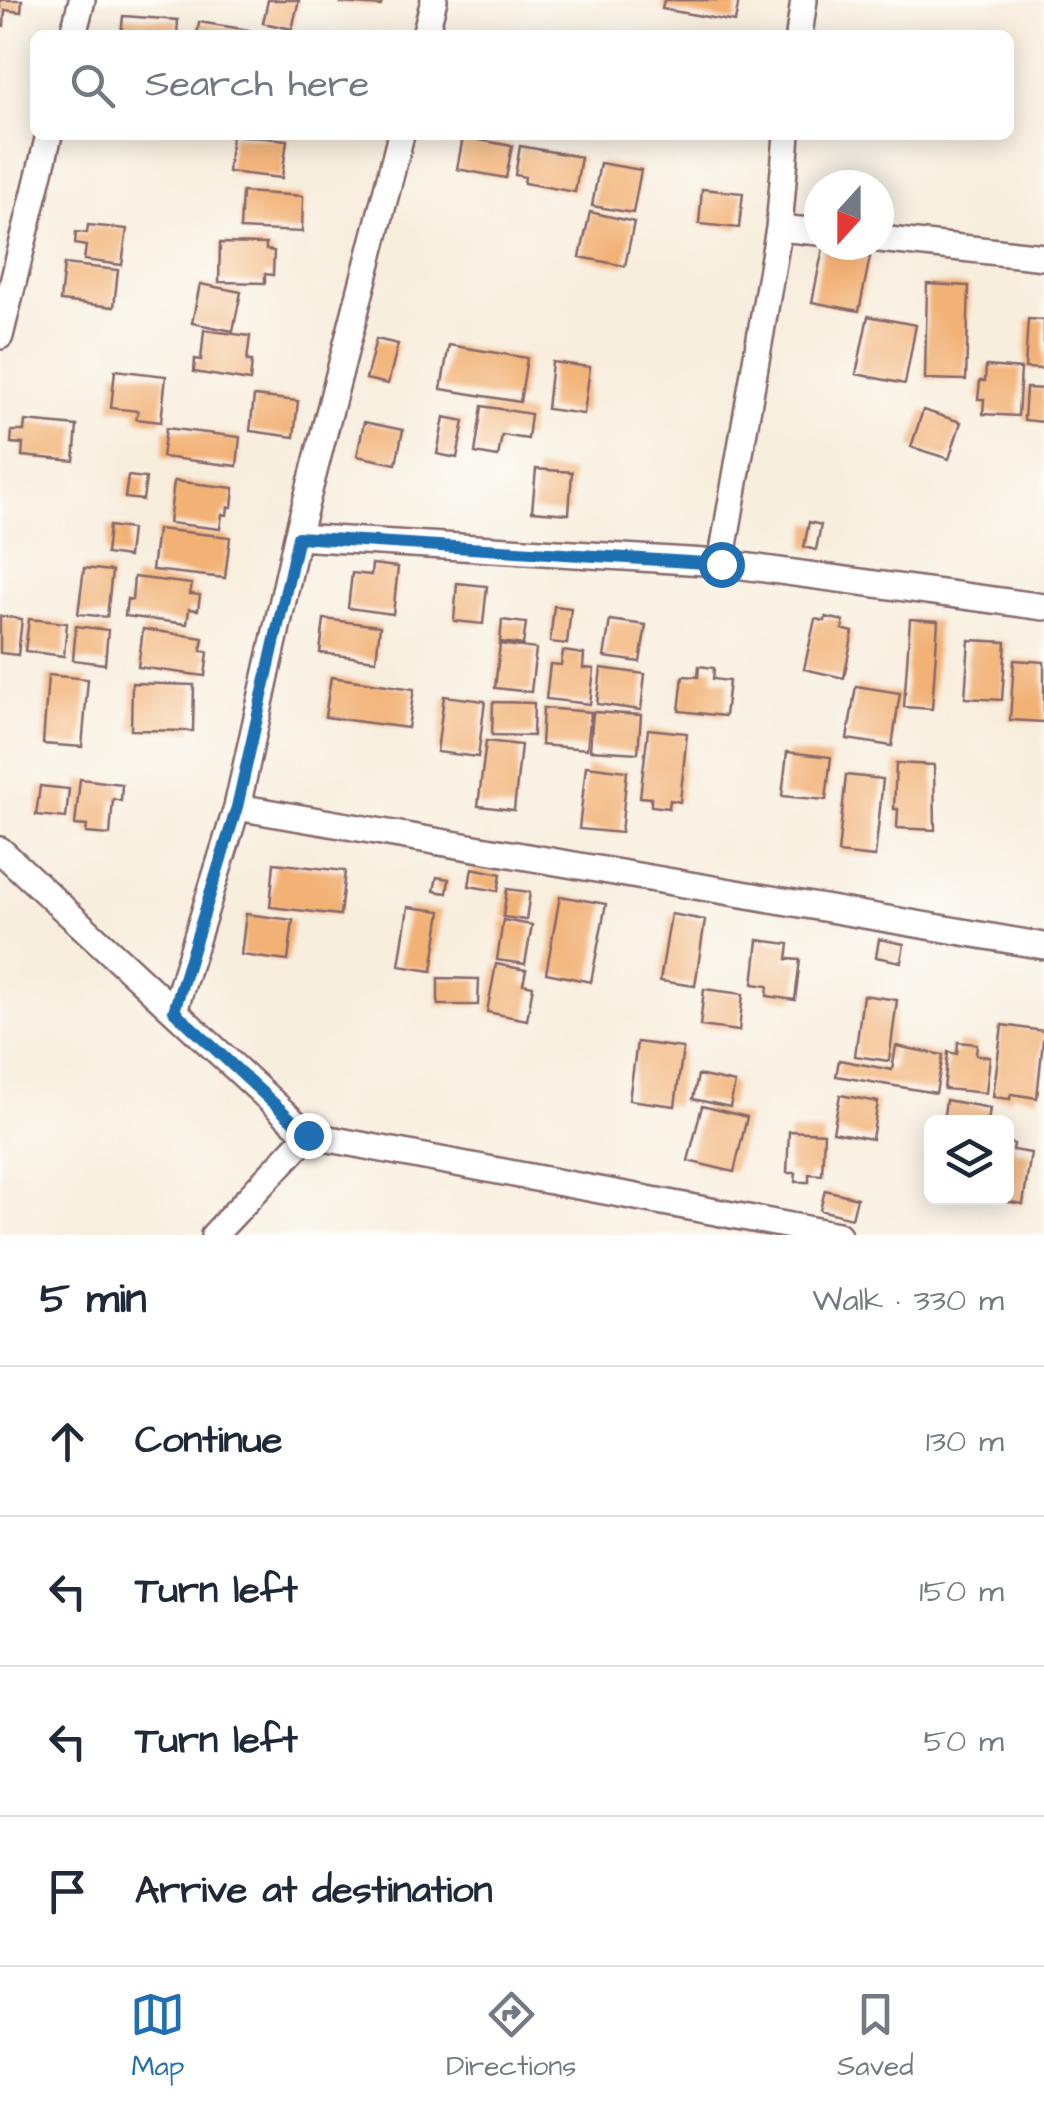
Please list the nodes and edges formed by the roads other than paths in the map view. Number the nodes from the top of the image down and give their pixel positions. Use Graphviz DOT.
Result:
graph roads {
  1 [pos="82,0"];
  2 [pos="434,0"];
  3 [pos="804,0"];
  4 [pos="74,30"];
  5 [pos="426,30"];
  6 [pos="800,30"];
  7 [pos="48,140"];
  8 [pos="399,140"];
  9 [pos="787,140"];
  10 [pos="779,228"];
  11 [pos="804,230"];
  12 [pos="894,241"];
  13 [pos="1044,257"];
  14 [pos="0,336"];
  15 [pos="298,537"];
  16 [pos="721,564"];
  17 [pos="1044,607"];
  18 [pos="237,807"];
  19 [pos="0,850"];
  20 [pos="1044,946"];
  21 [pos="174,1011"];
  22 [pos="308,1135"];
  23 [pos="214,1235"];
  24 [pos="838,1235"];
  1 -- 4 [label="street"];
  2 -- 5 [label="street"];
  3 -- 6 [label="street"];
  7 -- 14 [label="street"];
  8 -- 15 [label="street"];
  9 -- 10 [label="street"];
  10 -- 11 [label="street"];
  10 -- 16 [label="street"];
  12 -- 13 [label="street"];
  15 -- 16 [label="street"];
  15 -- 18 [label="street"];
  16 -- 17 [label="street"];
  18 -- 20 [label="street"];
  18 -- 21 [label="street"];
  19 -- 21 [label="street"];
  21 -- 22 [label="street"];
  22 -- 23 [label="street"];
  22 -- 24 [label="street"];
}
